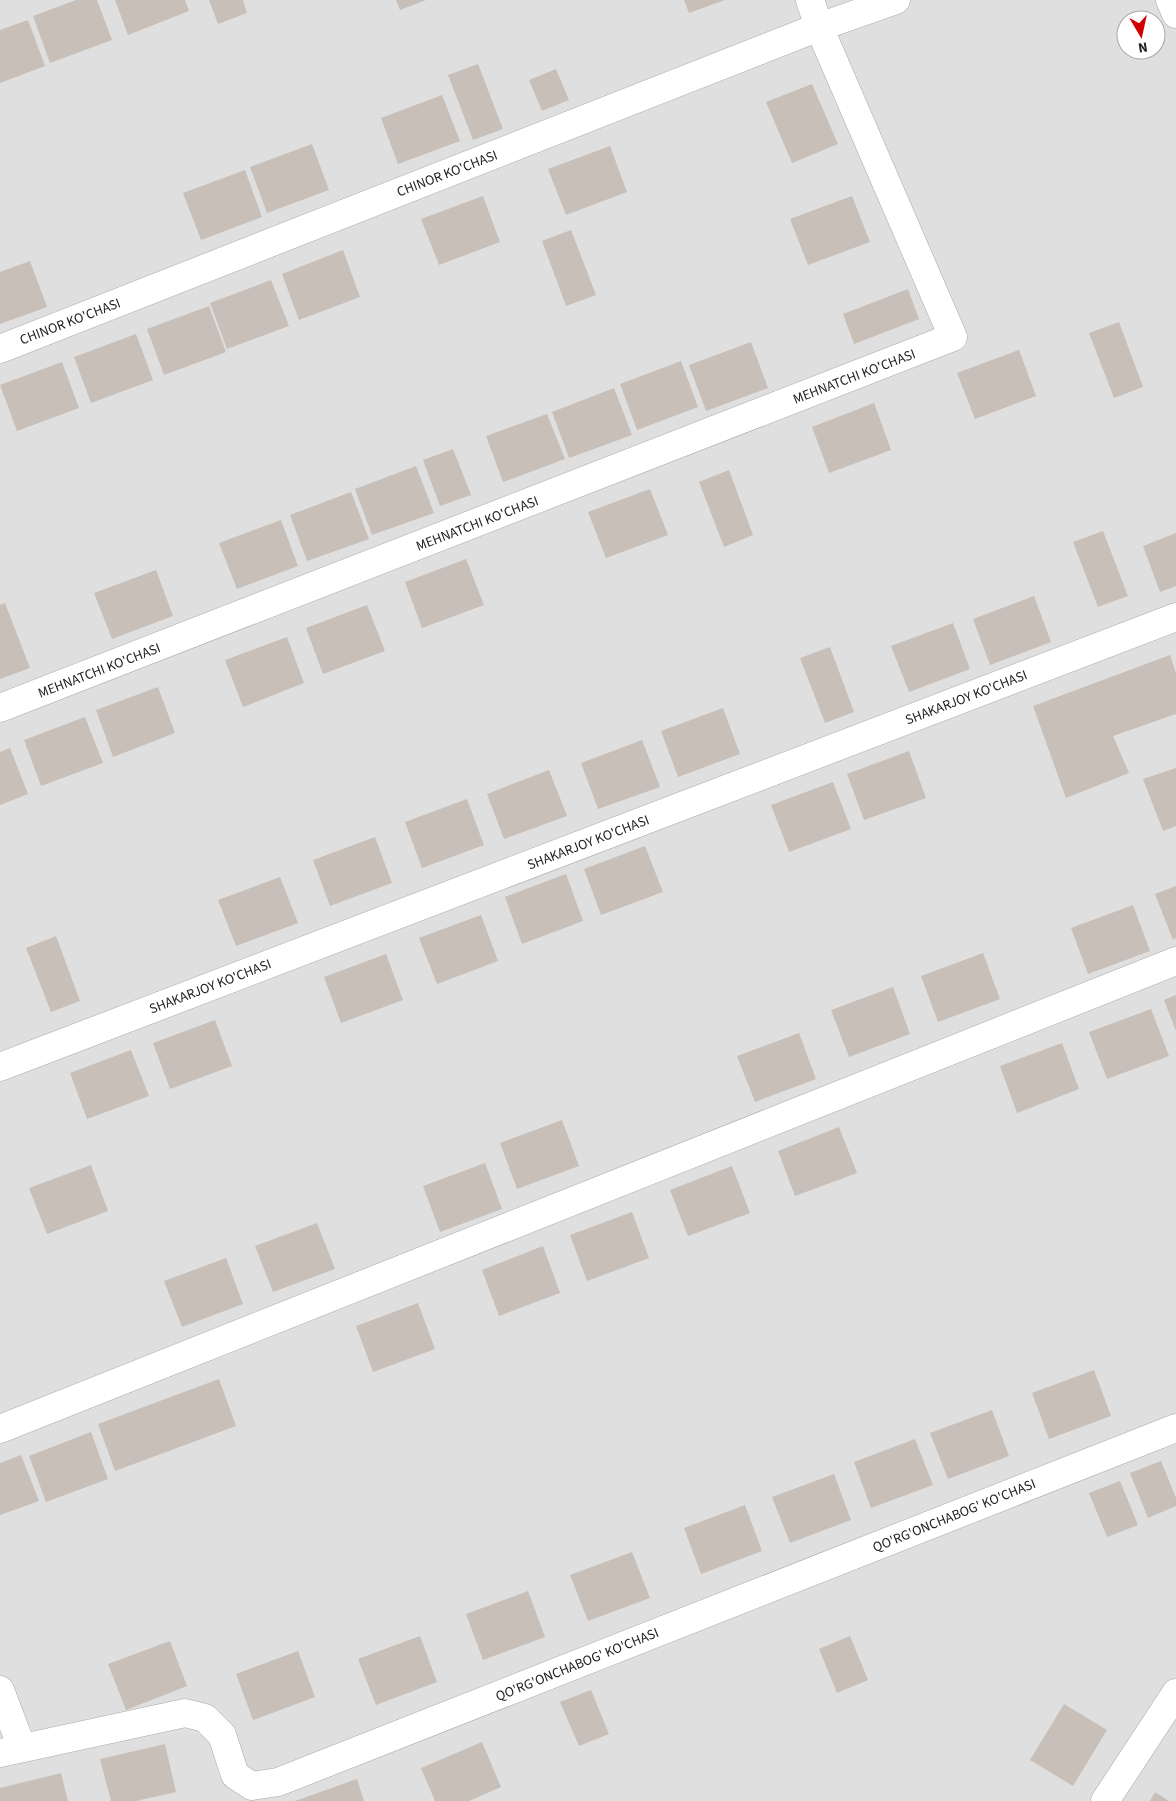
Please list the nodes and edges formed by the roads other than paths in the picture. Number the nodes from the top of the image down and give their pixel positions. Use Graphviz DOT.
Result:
graph roads {
  1 [pos="810,0"];
  2 [pos="896,0"];
  3 [pos="1170,0"];
  4 [pos="1176,14"];
  5 [pos="819,27"];
  6 [pos="0,349"];
  7 [pos="1176,617"];
  8 [pos="0,708"];
  9 [pos="1176,960"];
  10 [pos="0,1066"];
  11 [pos="1176,1428"];
  12 [pos="0,1429"];
  13 [pos="0,1690"];
  14 [pos="1176,1693"];
  15 [pos="11,1751"];
  16 [pos="1105,1801"];
  1 -- 5 [label="street"];
  2 -- 5 [label="street, CHINOR KO'CHASI"];
  3 -- 4 [label="street"];
  5 -- 6 [label="street, CHINOR KO'CHASI"];
  5 -- 8 [label="street, MEHNATCHI KO'CHASI"];
  7 -- 10 [label="street, SHAKARJOY KO'CHASI"];
  9 -- 12 [label="street"];
  11 -- 15 [label="street, QO'RG'ONCHABOG' KO'CHASI"];
  13 -- 15 [label="street"];
  14 -- 16 [label="street"];
}
